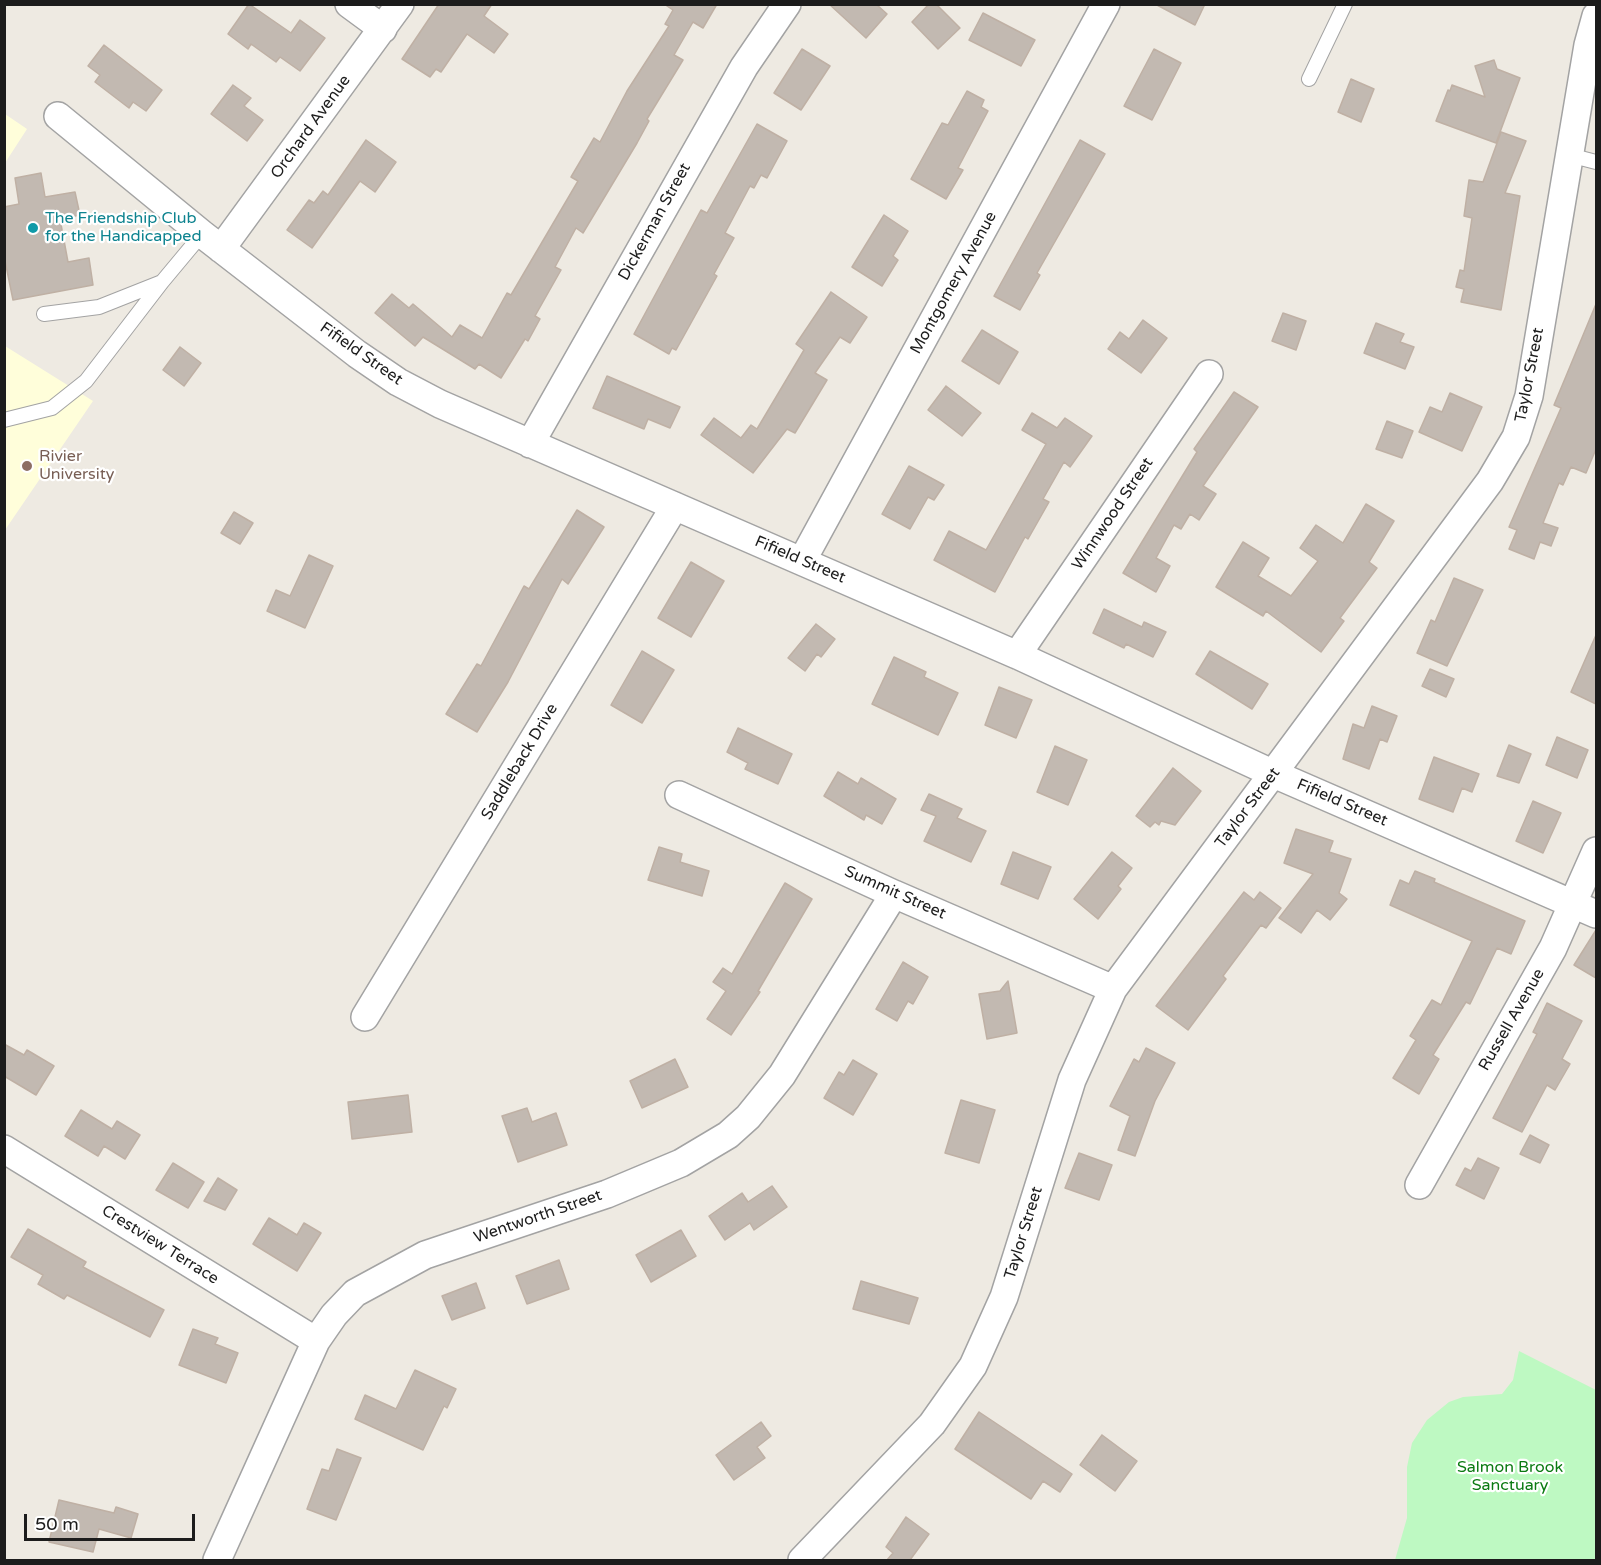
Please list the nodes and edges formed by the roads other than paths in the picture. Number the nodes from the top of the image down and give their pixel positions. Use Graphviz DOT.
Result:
graph roads {
  1 [pos="349,4"];
  2 [pos="400,4"];
  3 [pos="787,4"];
  4 [pos="1106,4"];
  5 [pos="1345,4"];
  6 [pos="1596,16"];
  7 [pos="383,29"];
  8 [pos="1309,79"];
  9 [pos="58,116"];
  10 [pos="1569,155"];
  11 [pos="1596,162"];
  12 [pos="211,242"];
  13 [pos="162,282"];
  14 [pos="44,314"];
  15 [pos="1209,374"];
  16 [pos="4,420"];
  17 [pos="531,444"];
  18 [pos="675,506"];
  19 [pos="802,561"];
  20 [pos="1017,655"];
  21 [pos="1274,774"];
  22 [pos="679,795"];
  23 [pos="1596,851"];
  24 [pos="894,894"];
  25 [pos="1585,909"];
  26 [pos="1113,988"];
  27 [pos="365,1017"];
  28 [pos="4,1149"];
  29 [pos="1419,1185"];
  30 [pos="316,1341"];
  31 [pos="217,1560"];
  32 [pos="802,1560"];
  1 -- 7 [label="street"];
  2 -- 7 [label="street, Orchard Avenue"];
  3 -- 17 [label="street, Dickerman Street"];
  4 -- 19 [label="street, Montgomery Avenue"];
  5 -- 8 [label="lane"];
  6 -- 10 [label="street, Taylor Street"];
  7 -- 12 [label="street, Orchard Avenue"];
  9 -- 12 [label="street, Fifield Street"];
  10 -- 11 [label="lane"];
  10 -- 21 [label="street, Taylor Street"];
  12 -- 13 [label="lane"];
  12 -- 17 [label="street, Fifield Street"];
  13 -- 14 [label="lane"];
  13 -- 16 [label="lane"];
  15 -- 20 [label="street, Winnwood Street"];
  17 -- 18 [label="street, Fifield Street"];
  18 -- 19 [label="street, Fifield Street"];
  18 -- 27 [label="street, Saddleback Drive"];
  19 -- 20 [label="street, Fifield Street"];
  20 -- 21 [label="street, Fifield Street"];
  21 -- 25 [label="street, Fifield Street"];
  21 -- 26 [label="street, Taylor Street"];
  22 -- 24 [label="street, Summit Street"];
  23 -- 25 [label="street, Russell Avenue"];
  24 -- 26 [label="street, Summit Street"];
  24 -- 30 [label="street, Wentworth Street"];
  25 -- 29 [label="street, Russell Avenue"];
  26 -- 32 [label="street, Taylor Street"];
  28 -- 30 [label="street, Crestview Terrace"];
  30 -- 31 [label="street, Wentworth Street"];
}
